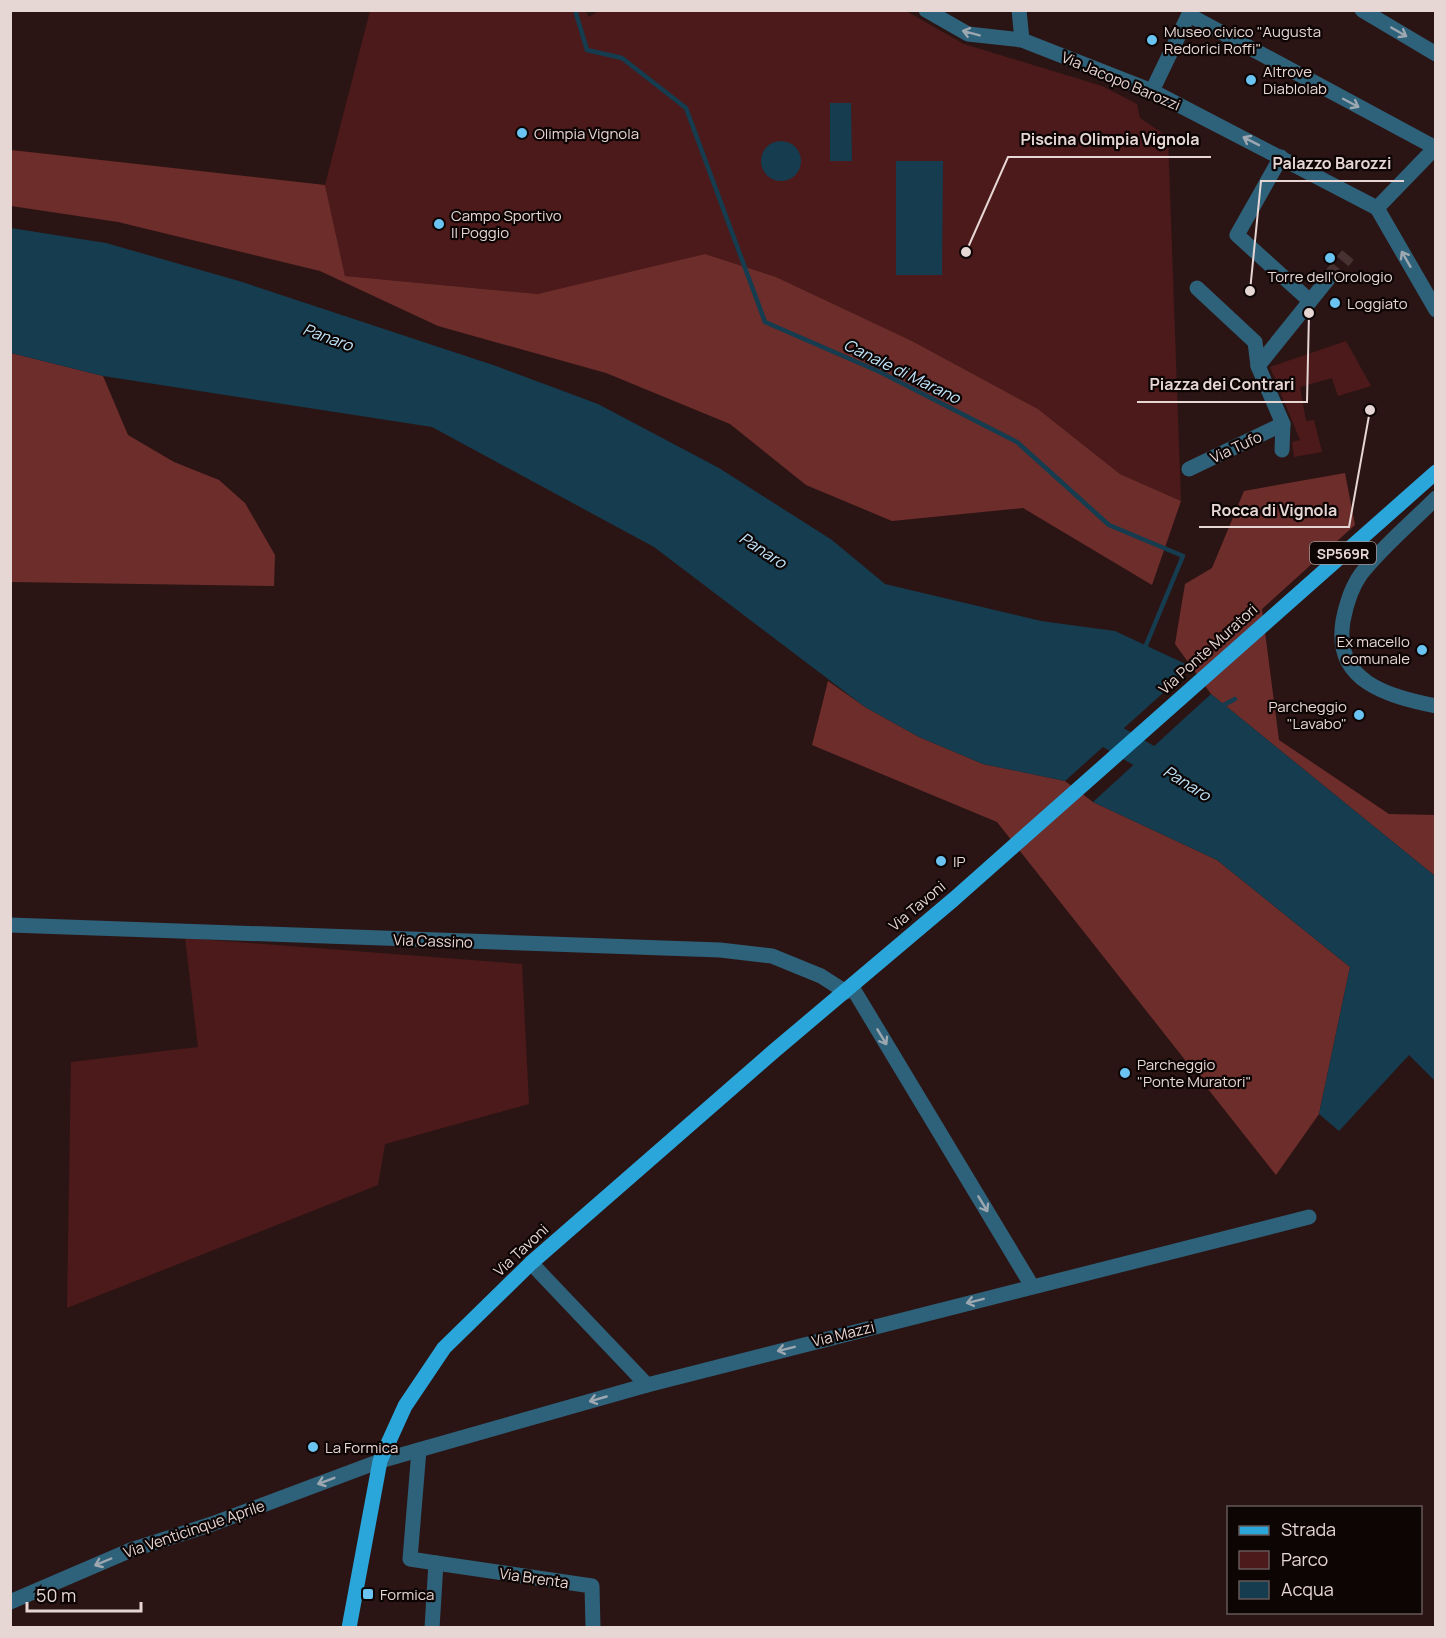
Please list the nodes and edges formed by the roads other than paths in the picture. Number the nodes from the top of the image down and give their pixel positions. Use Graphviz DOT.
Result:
graph roads {
  1 [pos="926,10"];
  2 [pos="1019,10"];
  3 [pos="1362,10"];
  4 [pos="1190,13"];
  5 [pos="1022,40"];
  6 [pos="1436,54"];
  7 [pos="1152,91"];
  8 [pos="1435,148"];
  9 [pos="1281,157"];
  10 [pos="1377,208"];
  11 [pos="1328,279"];
  12 [pos="1197,288"];
  13 [pos="1310,301"];
  14 [pos="1436,310"];
  15 [pos="1258,366"];
  16 [pos="1282,424"];
  17 [pos="1282,450"];
  18 [pos="1189,469"];
  19 [pos="1436,472"];
  20 [pos="1436,498"];
  21 [pos="1436,706"];
  22 [pos="1005,853"];
  23 [pos="10,925"];
  24 [pos="849,989"];
  25 [pos="1309,1217"];
  26 [pos="531,1263"];
  27 [pos="1032,1286"];
  28 [pos="647,1384"];
  29 [pos="420,1450"];
  30 [pos="380,1461"];
  31 [pos="436,1563"];
  32 [pos="10,1602"];
  33 [pos="349,1628"];
  34 [pos="432,1628"];
  35 [pos="593,1628"];
  5 -- 1 [label="street, Via Jacopo Barozzi, one-way"];
  2 -- 5 [label="street"];
  3 -- 6 [label="street, one-way"];
  4 -- 7 [label="street"];
  4 -- 8 [label="street, one-way"];
  5 -- 7 [label="street, Via Jacopo Barozzi"];
  9 -- 7 [label="street, Via Jacopo Barozzi, one-way"];
  8 -- 10 [label="street"];
  9 -- 10 [label="street, Via Jacopo Barozzi"];
  9 -- 13 [label="street"];
  14 -- 10 [label="street, one-way"];
  11 -- 13 [label="street"];
  12 -- 15 [label="street"];
  13 -- 15 [label="street"];
  15 -- 16 [label="street"];
  16 -- 17 [label="street"];
  16 -- 18 [label="street, Via Tufo"];
  19 -- 22 [label="main road, Via Ponte Muratori / SP569R"];
  20 -- 21 [label="street"];
  22 -- 24 [label="main road, Via Tavoni"];
  23 -- 24 [label="street, Via Cassino"];
  24 -- 26 [label="main road, Via Tavoni"];
  24 -- 27 [label="street, one-way"];
  25 -- 27 [label="street, Via Mazzi"];
  26 -- 28 [label="street"];
  26 -- 30 [label="main road, Via Tavoni"];
  27 -- 28 [label="street, Via Mazzi, one-way"];
  28 -- 29 [label="street, Via Mazzi, one-way"];
  29 -- 30 [label="street, Via Mazzi"];
  29 -- 31 [label="street"];
  30 -- 32 [label="street, Via Venticinque Aprile, one-way"];
  30 -- 33 [label="main road, Via Tavoni"];
  31 -- 34 [label="street"];
  31 -- 35 [label="street, Via Brenta"];
}
